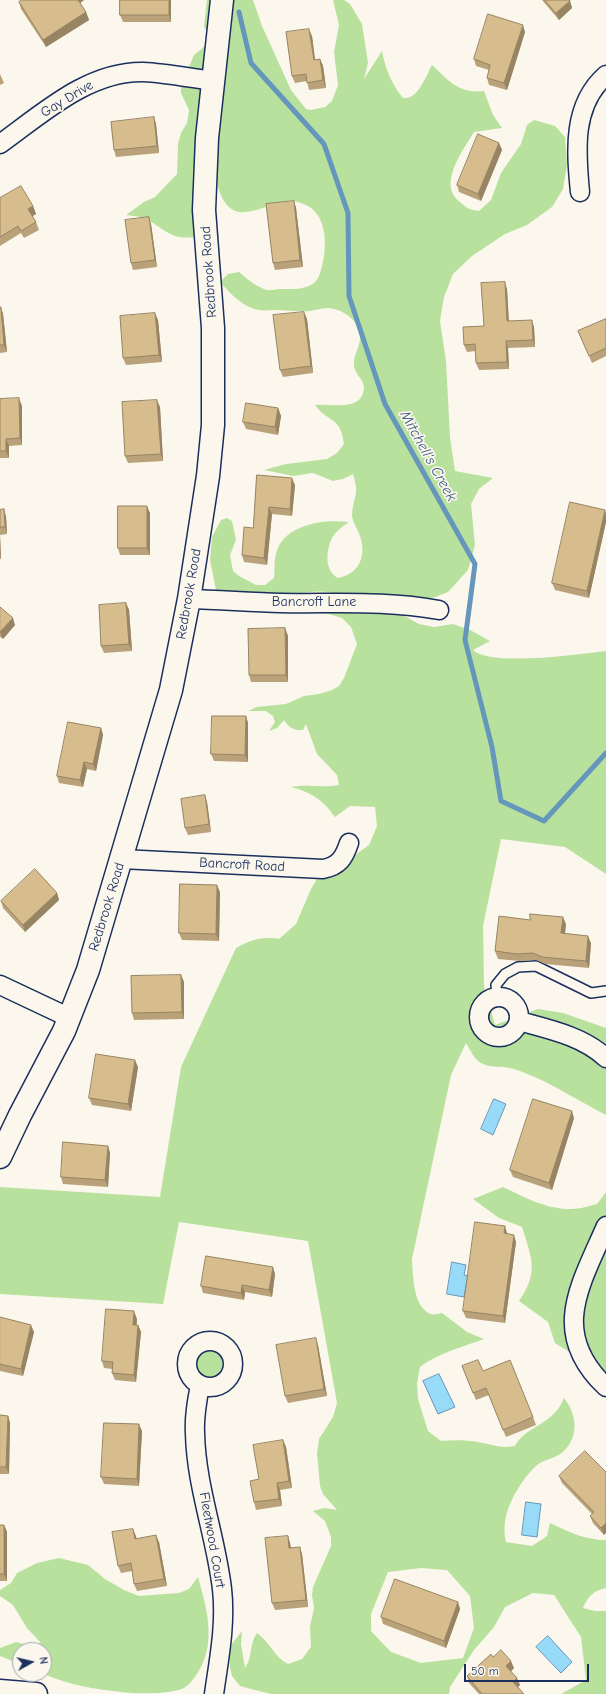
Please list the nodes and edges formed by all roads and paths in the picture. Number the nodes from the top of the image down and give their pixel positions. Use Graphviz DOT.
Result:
graph roads {
  1 [pos="222,0"];
  2 [pos="606,75"];
  3 [pos="213,81"];
  4 [pos="0,144"];
  5 [pos="580,192"];
  6 [pos="189,599"];
  7 [pos="439,610"];
  8 [pos="349,843"];
  9 [pos="122,859"];
  10 [pos="0,985"];
  11 [pos="606,991"];
  12 [pos="497,997"];
  13 [pos="70,1018"];
  14 [pos="519,1020"];
  15 [pos="606,1058"];
  16 [pos="0,1157"];
  17 [pos="606,1226"];
  18 [pos="200,1385"];
  19 [pos="606,1387"];
  20 [pos="0,1691"];
  21 [pos="36,1694"];
  22 [pos="214,1694"];
  1 -- 3 [label="main road, Redbrook Road"];
  2 -- 5 [label="street"];
  3 -- 4 [label="street, Gay Drive"];
  3 -- 6 [label="main road, Redbrook Road"];
  6 -- 7 [label="street, Bancroft Lane"];
  6 -- 9 [label="main road, Redbrook Road"];
  8 -- 9 [label="street, Bancroft Road"];
  9 -- 13 [label="main road, Redbrook Road"];
  10 -- 13 [label="street"];
  11 -- 12 [label="lane"];
  12 -- 14 [label="street"];
  12 -- 14 [label="street"];
  13 -- 16 [label="main road, Redbrook Road"];
  14 -- 15 [label="street"];
  17 -- 19 [label="street"];
  18 -- 22 [label="street, Fleetwood Court"];
  20 -- 21 [label="main road"];
}
